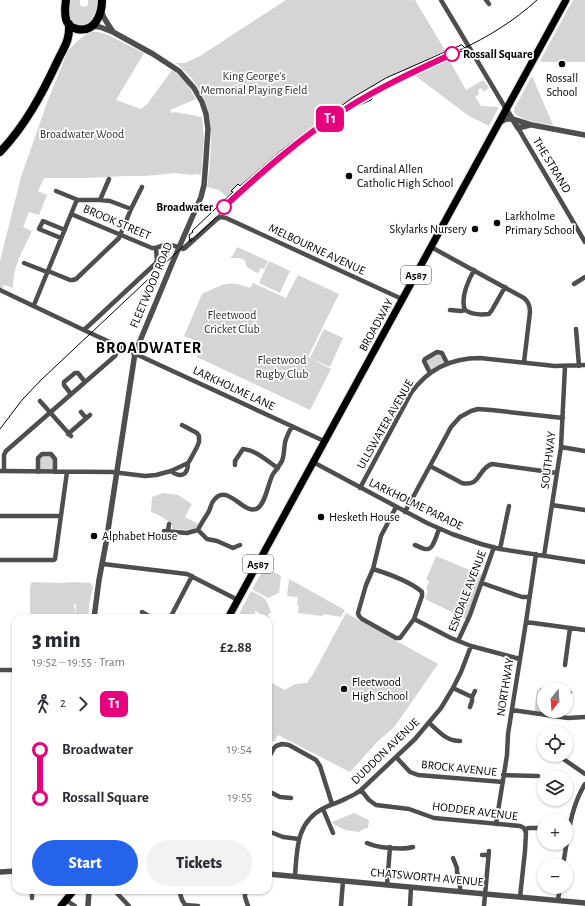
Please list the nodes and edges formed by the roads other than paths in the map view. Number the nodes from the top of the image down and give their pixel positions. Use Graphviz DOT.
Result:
graph roads {
  1 [pos="66,0"];
  2 [pos="102,0"];
  3 [pos="441,0"];
  4 [pos="486,0"];
  5 [pos="566,0"];
  6 [pos="489,4"];
  7 [pos="101,9"];
  8 [pos="69,24"];
  9 [pos="88,28"];
  10 [pos="113,32"];
  11 [pos="68,40"];
  12 [pos="506,109"];
  13 [pos="513,119"];
  14 [pos="499,122"];
  15 [pos="532,125"];
  16 [pos="518,128"];
  17 [pos="585,135"];
  18 [pos="0,152"];
  19 [pos="109,179"];
  20 [pos="142,187"];
  21 [pos="56,191"];
  22 [pos="78,200"];
  23 [pos="100,200"];
  24 [pos="131,209"];
  25 [pos="72,214"];
  26 [pos="65,230"];
  27 [pos="121,235"];
  28 [pos="62,238"];
  29 [pos="585,242"];
  30 [pos="431,247"];
  31 [pos="156,248"];
  32 [pos="179,248"];
  33 [pos="24,262"];
  34 [pos="474,270"];
  35 [pos="48,272"];
  36 [pos="585,277"];
  37 [pos="574,284"];
  38 [pos="505,287"];
  39 [pos="1,292"];
  40 [pos="402,299"];
  41 [pos="34,306"];
  42 [pos="450,310"];
  43 [pos="465,310"];
  44 [pos="576,329"];
  45 [pos="84,330"];
  46 [pos="120,346"];
  47 [pos="135,353"];
  48 [pos="524,362"];
  49 [pos="447,363"];
  50 [pos="585,365"];
  51 [pos="565,366"];
  52 [pos="579,366"];
  53 [pos="430,373"];
  54 [pos="85,382"];
  55 [pos="71,394"];
  56 [pos="40,401"];
  57 [pos="50,412"];
  58 [pos="81,412"];
  59 [pos="563,418"];
  60 [pos="182,425"];
  61 [pos="292,426"];
  62 [pos="324,441"];
  63 [pos="561,448"];
  64 [pos="585,451"];
  65 [pos="313,462"];
  66 [pos="188,463"];
  67 [pos="235,465"];
  68 [pos="430,466"];
  69 [pos="278,468"];
  70 [pos="2,471"];
  71 [pos="170,471"];
  72 [pos="38,472"];
  73 [pos="55,472"];
  74 [pos="67,472"];
  75 [pos="117,472"];
  76 [pos="557,473"];
  77 [pos="360,488"];
  78 [pos="552,505"];
  79 [pos="508,506"];
  80 [pos="396,507"];
  81 [pos="585,510"];
  82 [pos="405,512"];
  83 [pos="0,516"];
  84 [pos="61,516"];
  85 [pos="168,524"];
  86 [pos="439,529"];
  87 [pos="198,530"];
  88 [pos="240,545"];
  89 [pos="415,545"];
  90 [pos="494,547"];
  91 [pos="500,549"];
  92 [pos="536,554"];
  93 [pos="544,556"];
  94 [pos="0,560"];
  95 [pos="585,562"];
  96 [pos="103,564"];
  97 [pos="373,569"];
  98 [pos="192,576"];
  99 [pos="482,582"];
  100 [pos="530,597"];
  101 [pos="238,600"];
  102 [pos="142,612"];
  103 [pos="95,614"];
  104 [pos="145,614"];
  105 [pos="172,614"];
  106 [pos="230,614"];
  107 [pos="414,619"];
  108 [pos="526,622"];
  109 [pos="570,628"];
  110 [pos="585,630"];
  111 [pos="458,641"];
  112 [pos="471,646"];
  113 [pos="520,659"];
  114 [pos="565,665"];
  115 [pos="0,670"];
  116 [pos="12,670"];
  117 [pos="453,688"];
  118 [pos="475,691"];
  119 [pos="472,697"];
  120 [pos="470,707"];
  121 [pos="512,710"];
  122 [pos="537,713"];
  123 [pos="585,717"];
  124 [pos="573,718"];
  125 [pos="429,723"];
  126 [pos="460,741"];
  127 [pos="272,752"];
  128 [pos="396,757"];
  129 [pos="568,762"];
  130 [pos="585,774"];
  131 [pos="504,775"];
  132 [pos="537,776"];
  133 [pos="503,782"];
  134 [pos="585,784"];
  135 [pos="361,790"];
  136 [pos="272,793"];
  137 [pos="291,798"];
  138 [pos="332,804"];
  139 [pos="323,809"];
  140 [pos="496,824"];
  141 [pos="537,828"];
  142 [pos="526,830"];
  143 [pos="272,833"];
  144 [pos="333,833"];
  145 [pos="299,839"];
  146 [pos="367,843"];
  147 [pos="413,847"];
  148 [pos="390,848"];
  149 [pos="482,855"];
  150 [pos="453,858"];
  151 [pos="564,858"];
  152 [pos="12,871"];
  153 [pos="0,872"];
  154 [pos="272,874"];
  155 [pos="295,876"];
  156 [pos="343,881"];
  157 [pos="387,885"];
  158 [pos="411,887"];
  159 [pos="460,891"];
  160 [pos="485,893"];
  161 [pos="32,894"];
  162 [pos="71,894"];
  163 [pos="89,894"];
  164 [pos="118,894"];
  165 [pos="180,894"];
  166 [pos="245,894"];
  167 [pos="559,894"];
  168 [pos="520,897"];
  169 [pos="32,898"];
  170 [pos="66,900"];
  171 [pos="558,900"];
  172 [pos="585,903"];
  173 [pos="61,906"];
  174 [pos="75,906"];
  175 [pos="88,906"];
  176 [pos="129,906"];
  177 [pos="185,906"];
  178 [pos="198,906"];
  179 [pos="248,906"];
  180 [pos="341,906"];
  181 [pos="410,906"];
  182 [pos="484,906"];
  1 -- 8 [label="highway"];
  2 -- 7 [label="highway"];
  3 -- 12 [label="street"];
  4 -- 6 [label="street"];
  5 -- 12 [label="main road, BROADWAY / A587"];
  7 -- 9 [label="highway"];
  7 -- 10 [label="street, FLEETWOOD ROAD"];
  8 -- 9 [label="highway"];
  8 -- 11 [label="highway"];
  9 -- 10 [label="street, FLEETWOOD ROAD"];
  9 -- 11 [label="highway"];
  10 -- 32 [label="street, FLEETWOOD ROAD"];
  11 -- 18 [label="highway"];
  12 -- 13 [label="street, THE STRAND"];
  12 -- 14 [label="main road, BROADWAY / A587"];
  13 -- 14 [label="street"];
  13 -- 15 [label="street"];
  13 -- 16 [label="street, THE STRAND"];
  14 -- 30 [label="main road, BROADWAY / A587"];
  15 -- 16 [label="street"];
  15 -- 17 [label="street"];
  16 -- 29 [label="street, THE STRAND"];
  19 -- 23 [label="street"];
  20 -- 24 [label="street"];
  21 -- 22 [label="street"];
  22 -- 23 [label="street"];
  22 -- 25 [label="street"];
  23 -- 24 [label="street"];
  24 -- 27 [label="street"];
  25 -- 26 [label="street"];
  25 -- 27 [label="street, BROOK STREET"];
  26 -- 28 [label="street"];
  26 -- 28 [label="street"];
  27 -- 31 [label="street, BROOK STREET"];
  27 -- 35 [label="street"];
  28 -- 35 [label="street"];
  30 -- 34 [label="street"];
  30 -- 40 [label="main road, BROADWAY / A587"];
  31 -- 32 [label="street, BROOK STREET"];
  31 -- 45 [label="street, BROOK STREET"];
  32 -- 40 [label="street, MELBOURNE AVENUE"];
  32 -- 47 [label="street, FLEETWOOD ROAD"];
  33 -- 35 [label="street"];
  34 -- 38 [label="street"];
  34 -- 43 [label="street"];
  35 -- 41 [label="street"];
  36 -- 37 [label="street"];
  38 -- 43 [label="street"];
  38 -- 48 [label="street"];
  39 -- 41 [label="street, LARKHOLME LANE"];
  40 -- 62 [label="main road, BROADWAY / A587"];
  41 -- 45 [label="street, LARKHOLME LANE"];
  42 -- 43 [label="street"];
  44 -- 52 [label="street"];
  45 -- 46 [label="street, LARKHOLME LANE"];
  46 -- 47 [label="street, LARKHOLME LANE"];
  46 -- 54 [label="street"];
  47 -- 61 [label="street, LARKHOLME LANE"];
  47 -- 75 [label="street, FLEETWOOD ROAD"];
  48 -- 49 [label="street, ULLSWATER AVENUE"];
  48 -- 51 [label="street, ULLSWATER AVENUE"];
  49 -- 53 [label="street, ULLSWATER AVENUE"];
  49 -- 53 [label="street, ULLSWATER AVENUE"];
  50 -- 52 [label="street, ULLSWATER AVENUE"];
  51 -- 52 [label="street, ULLSWATER AVENUE"];
  51 -- 59 [label="street, SOUTHWAY"];
  53 -- 77 [label="street, ULLSWATER AVENUE"];
  54 -- 55 [label="street"];
  54 -- 55 [label="street"];
  55 -- 57 [label="street"];
  56 -- 57 [label="street"];
  57 -- 58 [label="street"];
  57 -- 70 [label="street"];
  59 -- 63 [label="street, SOUTHWAY"];
  59 -- 68 [label="street"];
  60 -- 66 [label="street"];
  61 -- 62 [label="street, LARKHOLME LANE"];
  61 -- 69 [label="street"];
  62 -- 65 [label="main road, BROADWAY / A587"];
  63 -- 64 [label="street"];
  63 -- 76 [label="street, SOUTHWAY"];
  65 -- 77 [label="street, LARKHOLME PARADE"];
  65 -- 101 [label="main road, BROADWAY / A587"];
  66 -- 71 [label="street"];
  66 -- 71 [label="street"];
  67 -- 69 [label="street"];
  68 -- 76 [label="street"];
  68 -- 82 [label="street"];
  69 -- 87 [label="street"];
  70 -- 72 [label="street"];
  71 -- 75 [label="street"];
  72 -- 73 [label="street"];
  72 -- 73 [label="street"];
  73 -- 74 [label="street"];
  74 -- 75 [label="street"];
  74 -- 84 [label="street"];
  75 -- 96 [label="street, FLEETWOOD ROAD"];
  76 -- 78 [label="street, SOUTHWAY"];
  77 -- 80 [label="street, LARKHOLME PARADE"];
  78 -- 81 [label="street"];
  78 -- 93 [label="street, SOUTHWAY"];
  79 -- 91 [label="street"];
  80 -- 82 [label="street, LARKHOLME PARADE"];
  80 -- 97 [label="street"];
  82 -- 86 [label="street, LARKHOLME PARADE"];
  83 -- 84 [label="street"];
  84 -- 94 [label="street"];
  85 -- 87 [label="street"];
  86 -- 89 [label="street"];
  86 -- 90 [label="street, LARKHOLME PARADE"];
  87 -- 88 [label="street"];
  90 -- 91 [label="street, LARKHOLME PARADE"];
  90 -- 99 [label="street, ESKDALE AVENUE"];
  91 -- 92 [label="street, LARKHOLME PARADE"];
  92 -- 93 [label="street, LARKHOLME PARADE"];
  92 -- 100 [label="street, NORTHWAY"];
  93 -- 95 [label="street, LARKHOLME PARADE"];
  96 -- 98 [label="street"];
  96 -- 103 [label="street, FLEETWOOD ROAD"];
  97 -- 107 [label="street"];
  97 -- 107 [label="street"];
  98 -- 101 [label="street"];
  98 -- 105 [label="street"];
  99 -- 100 [label="street"];
  99 -- 111 [label="street, ESKDALE AVENUE"];
  100 -- 108 [label="street, NORTHWAY"];
  101 -- 106 [label="main road, BROADWAY / A587"];
  102 -- 104 [label="street"];
  107 -- 111 [label="street"];
  108 -- 109 [label="street"];
  108 -- 113 [label="street, NORTHWAY"];
  109 -- 110 [label="street"];
  109 -- 114 [label="street"];
  111 -- 112 [label="street"];
  112 -- 113 [label="street"];
  112 -- 117 [label="street, DUDDON AVENUE"];
  113 -- 121 [label="street, NORTHWAY"];
  115 -- 116 [label="street"];
  117 -- 119 [label="street"];
  117 -- 125 [label="street, DUDDON AVENUE"];
  118 -- 119 [label="street"];
  119 -- 120 [label="street"];
  121 -- 122 [label="street"];
  121 -- 131 [label="street, NORTHWAY"];
  123 -- 124 [label="street"];
  125 -- 126 [label="street"];
  125 -- 128 [label="street, DUDDON AVENUE"];
  127 -- 138 [label="street"];
  128 -- 133 [label="street, BROCK AVENUE"];
  128 -- 135 [label="street, DUDDON AVENUE"];
  129 -- 130 [label="street"];
  131 -- 132 [label="street"];
  131 -- 133 [label="street, NORTHWAY"];
  133 -- 140 [label="street, NORTHWAY"];
  134 -- 151 [label="street"];
  135 -- 138 [label="street, DUDDON AVENUE"];
  135 -- 140 [label="street, HODDER AVENUE"];
  136 -- 137 [label="street"];
  138 -- 139 [label="street, DUDDON AVENUE"];
  139 -- 144 [label="street"];
  139 -- 145 [label="street, DUDDON AVENUE"];
  140 -- 142 [label="street, HODDER AVENUE"];
  141 -- 142 [label="street"];
  142 -- 168 [label="street, HODDER AVENUE"];
  143 -- 145 [label="street"];
  145 -- 155 [label="street, DUDDON AVENUE"];
  146 -- 148 [label="street"];
  147 -- 148 [label="street"];
  148 -- 157 [label="street"];
  149 -- 160 [label="street"];
  150 -- 159 [label="street"];
  152 -- 153 [label="street"];
  154 -- 155 [label="street, CHATSWORTH AVENUE"];
  155 -- 156 [label="street, CHATSWORTH AVENUE"];
  156 -- 157 [label="street, CHATSWORTH AVENUE"];
  156 -- 180 [label="street"];
  157 -- 158 [label="street, CHATSWORTH AVENUE"];
  158 -- 159 [label="street, CHATSWORTH AVENUE"];
  158 -- 181 [label="street"];
  159 -- 160 [label="street, CHATSWORTH AVENUE"];
  160 -- 168 [label="street, CHATSWORTH AVENUE"];
  160 -- 182 [label="street"];
  161 -- 169 [label="street"];
  162 -- 170 [label="main road"];
  163 -- 175 [label="street"];
  164 -- 176 [label="street"];
  165 -- 177 [label="street"];
  166 -- 179 [label="street"];
  167 -- 171 [label="street"];
  168 -- 171 [label="street, CHATSWORTH AVENUE"];
  170 -- 173 [label="main road"];
  170 -- 174 [label="street"];
  171 -- 172 [label="street, CHATSWORTH AVENUE"];
  177 -- 178 [label="street"];
}
